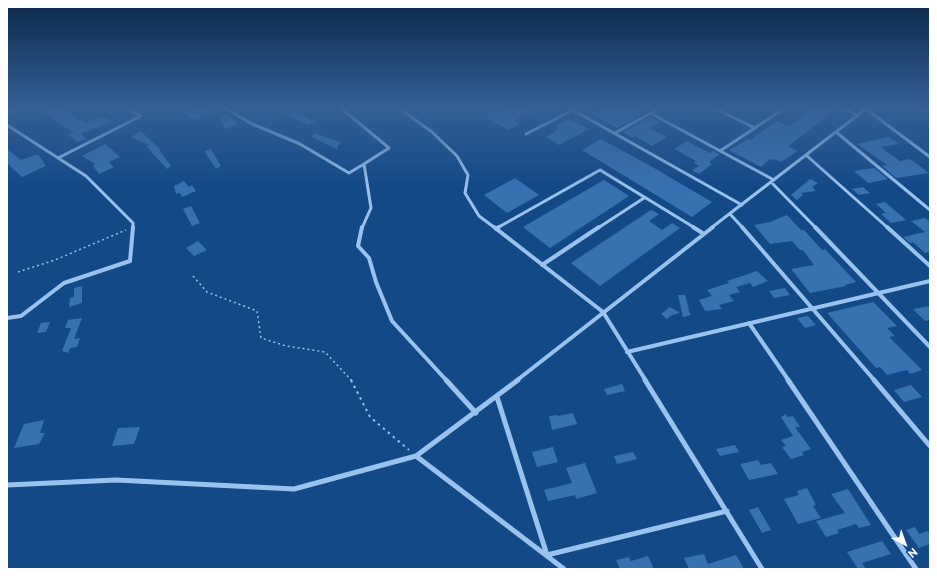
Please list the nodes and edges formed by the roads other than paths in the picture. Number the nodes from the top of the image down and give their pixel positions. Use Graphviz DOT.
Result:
graph roads {
  1 [pos="21,135"];
  2 [pos="104,135"];
  3 [pos="278,135"];
  4 [pos="373,135"];
  5 [pos="435,135"];
  6 [pos="618,135"];
  7 [pos="690,135"];
  8 [pos="745,135"];
  9 [pos="832,135"];
  10 [pos="839,135"];
  11 [pos="902,135"];
  12 [pos="720,151"];
  13 [pos="806,155"];
  14 [pos="930,157"];
  15 [pos="58,158"];
  16 [pos="364,164"];
  17 [pos="773,181"];
  18 [pos="644,198"];
  19 [pos="742,204"];
  20 [pos="930,210"];
  21 [pos="730,214"];
  22 [pos="496,230"];
  23 [pos="704,234"];
  24 [pos="542,265"];
  25 [pos="930,266"];
  26 [pos="930,281"];
  27 [pos="878,293"];
  28 [pos="813,308"];
  29 [pos="603,312"];
  30 [pos="7,318"];
  31 [pos="749,323"];
  32 [pos="930,347"];
  33 [pos="627,352"];
  34 [pos="497,397"];
  35 [pos="476,413"];
  36 [pos="930,446"];
  37 [pos="416,456"];
  38 [pos="7,485"];
  39 [pos="726,511"];
  40 [pos="547,555"];
  41 [pos="564,569"];
  42 [pos="762,569"];
  43 [pos="916,569"];
  1 -- 15 [label="street"];
  2 -- 15 [label="street"];
  3 -- 16 [label="street"];
  4 -- 16 [label="street"];
  5 -- 22 [label="street"];
  6 -- 19 [label="street"];
  7 -- 12 [label="street"];
  8 -- 12 [label="street"];
  9 -- 13 [label="street"];
  10 -- 20 [label="street"];
  11 -- 14 [label="street"];
  12 -- 17 [label="street"];
  13 -- 17 [label="street"];
  13 -- 25 [label="street"];
  15 -- 30 [label="street"];
  16 -- 35 [label="street"];
  17 -- 19 [label="street"];
  17 -- 27 [label="street"];
  18 -- 22 [label="street"];
  18 -- 23 [label="street"];
  18 -- 24 [label="street"];
  19 -- 21 [label="street"];
  21 -- 23 [label="street"];
  21 -- 28 [label="street"];
  22 -- 24 [label="street"];
  23 -- 29 [label="street"];
  24 -- 29 [label="street"];
  26 -- 27 [label="street"];
  27 -- 28 [label="street"];
  27 -- 32 [label="street"];
  28 -- 31 [label="street"];
  28 -- 36 [label="street"];
  29 -- 33 [label="street"];
  29 -- 34 [label="street"];
  31 -- 33 [label="street"];
  31 -- 43 [label="street"];
  33 -- 39 [label="street"];
  34 -- 35 [label="street"];
  34 -- 40 [label="street"];
  35 -- 37 [label="street"];
  37 -- 38 [label="street"];
  37 -- 40 [label="street"];
  39 -- 40 [label="street"];
  39 -- 42 [label="street"];
  40 -- 41 [label="street"];
}
